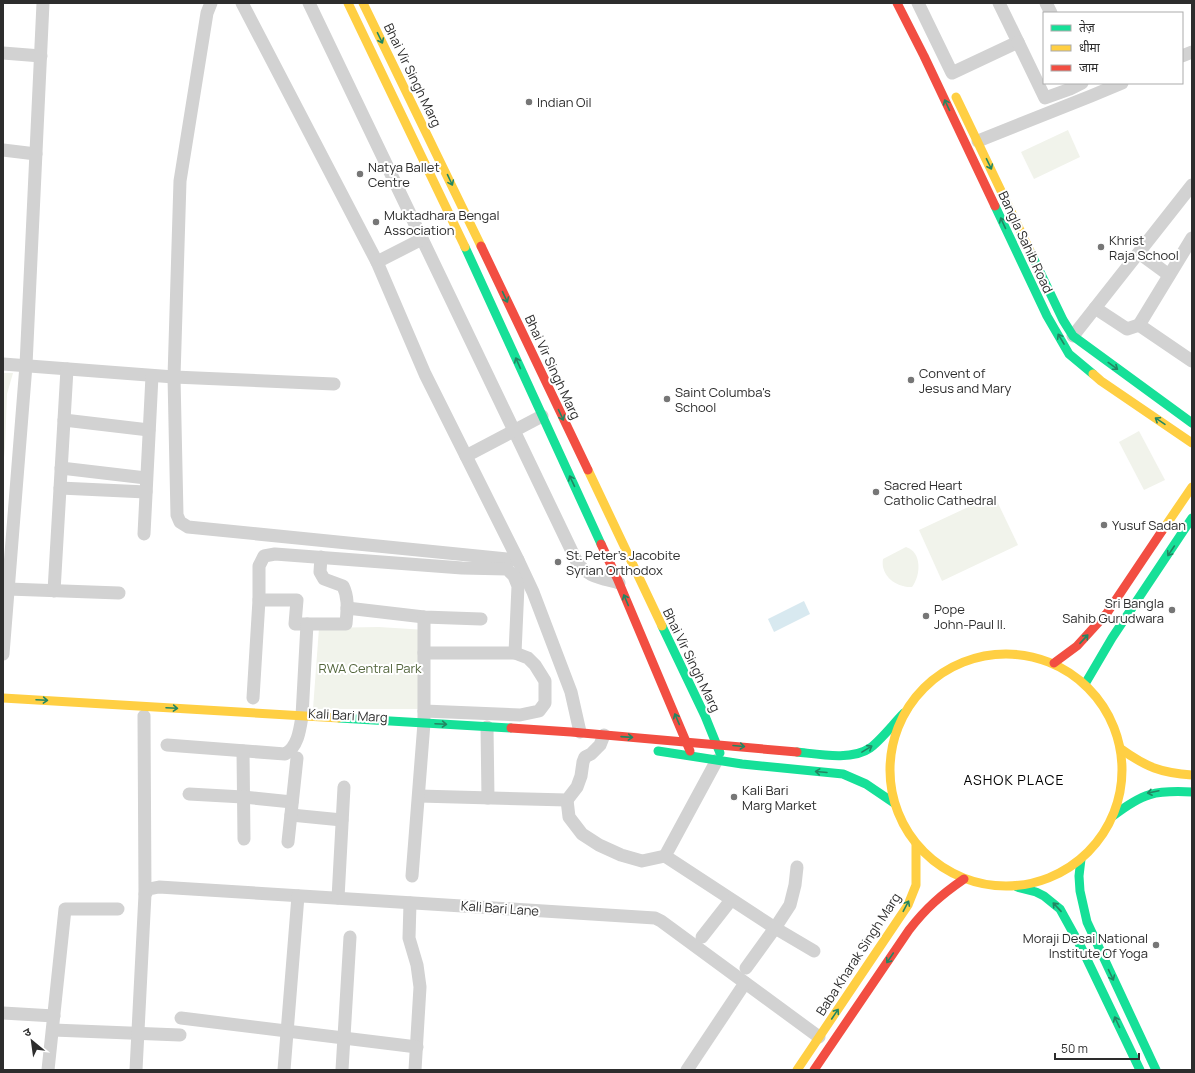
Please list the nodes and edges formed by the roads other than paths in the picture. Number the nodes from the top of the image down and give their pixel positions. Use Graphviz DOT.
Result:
graph roads {
  1 [pos="43,3"];
  2 [pos="211,3"];
  3 [pos="242,3"];
  4 [pos="309,3"];
  5 [pos="348,3"];
  6 [pos="363,3"];
  7 [pos="897,3"];
  8 [pos="910,3"];
  9 [pos="918,3"];
  10 [pos="999,3"];
  11 [pos="1046,3"];
  12 [pos="1050,12"];
  13 [pos="1018,42"];
  14 [pos="3,53"];
  15 [pos="41,56"];
  16 [pos="1080,84"];
  17 [pos="1085,84"];
  18 [pos="1120,84"];
  19 [pos="1091,96"];
  20 [pos="978,141"];
  21 [pos="3,150"];
  22 [pos="36,154"];
  23 [pos="1192,185"];
  24 [pos="1192,238"];
  25 [pos="422,240"];
  26 [pos="1139,253"];
  27 [pos="1188,255"];
  28 [pos="377,262"];
  29 [pos="1169,275"];
  30 [pos="1095,308"];
  31 [pos="1139,325"];
  32 [pos="1073,336"];
  33 [pos="1192,361"];
  34 [pos="3,364"];
  35 [pos="26,366"];
  36 [pos="67,369"];
  37 [pos="152,376"];
  38 [pos="174,377"];
  39 [pos="334,384"];
  40 [pos="542,416"];
  41 [pos="64,420"];
  42 [pos="1192,423"];
  43 [pos="149,430"];
  44 [pos="514,431"];
  45 [pos="1192,443"];
  46 [pos="466,456"];
  47 [pos="61,468"];
  48 [pos="146,478"];
  49 [pos="1192,487"];
  50 [pos="60,488"];
  51 [pos="146,492"];
  52 [pos="1192,518"];
  53 [pos="144,534"];
  54 [pos="321,557"];
  55 [pos="518,560"];
  56 [pos="619,583"];
  57 [pos="8,590"];
  58 [pos="54,591"];
  59 [pos="120,593"];
  60 [pos="259,600"];
  61 [pos="5,605"];
  62 [pos="347,608"];
  63 [pos="424,617"];
  64 [pos="481,619"];
  65 [pos="307,624"];
  66 [pos="3,646"];
  67 [pos="424,653"];
  68 [pos="515,653"];
  69 [pos="1054,664"];
  70 [pos="1085,684"];
  71 [pos="3,698"];
  72 [pos="253,698"];
  73 [pos="904,713"];
  74 [pos="144,716"];
  75 [pos="301,723"];
  76 [pos="424,727"];
  77 [pos="487,734"];
  78 [pos="583,738"];
  79 [pos="603,742"];
  80 [pos="686,742"];
  81 [pos="718,744"];
  82 [pos="168,745"];
  83 [pos="1121,749"];
  84 [pos="648,750"];
  85 [pos="243,751"];
  86 [pos="691,755"];
  87 [pos="297,758"];
  88 [pos="720,761"];
  89 [pos="1192,775"];
  90 [pos="344,787"];
  91 [pos="1192,792"];
  92 [pos="189,794"];
  93 [pos="418,796"];
  94 [pos="243,797"];
  95 [pos="488,798"];
  96 [pos="567,800"];
  97 [pos="292,802"];
  98 [pos="894,803"];
  99 [pos="291,815"];
  100 [pos="1113,816"];
  101 [pos="342,820"];
  102 [pos="244,839"];
  103 [pos="288,842"];
  104 [pos="916,845"];
  105 [pos="665,856"];
  106 [pos="1081,859"];
  107 [pos="798,867"];
  108 [pos="412,876"];
  109 [pos="964,879"];
  110 [pos="1015,886"];
  111 [pos="145,894"];
  112 [pos="298,896"];
  113 [pos="338,898"];
  114 [pos="731,900"];
  115 [pos="410,903"];
  116 [pos="118,909"];
  117 [pos="775,928"];
  118 [pos="350,937"];
  119 [pos="702,937"];
  120 [pos="1094,940"];
  121 [pos="1081,947"];
  122 [pos="814,951"];
  123 [pos="746,968"];
  124 [pos="745,983"];
  125 [pos="3,1013"];
  126 [pos="54,1016"];
  127 [pos="181,1018"];
  128 [pos="53,1030"];
  129 [pos="287,1031"];
  130 [pos="138,1034"];
  131 [pos="180,1035"];
  132 [pos="819,1037"];
  133 [pos="343,1038"];
  134 [pos="417,1047"];
  135 [pos="48,1070"];
  136 [pos="136,1070"];
  137 [pos="284,1070"];
  138 [pos="342,1070"];
  139 [pos="415,1070"];
  140 [pos="686,1070"];
  141 [pos="797,1070"];
  142 [pos="814,1070"];
  143 [pos="1140,1070"];
  144 [pos="1156,1070"];
  1 -- 15 [label="street"];
  2 -- 38 [label="street"];
  3 -- 28 [label="street"];
  4 -- 25 [label="street"];
  40 -- 5 [label="street, Bhai Vir Singh Marg, one-way"];
  6 -- 81 [label="street, Bhai Vir Singh Marg, one-way"];
  45 -- 7 [label="street, Bangla Sahib Road, one-way"];
  8 -- 20 [label="street, Bangla Sahib Road"];
  9 -- 13 [label="street"];
  10 -- 13 [label="street"];
  11 -- 12 [label="street"];
  13 -- 16 [label="street"];
  14 -- 15 [label="street"];
  15 -- 22 [label="street"];
  17 -- 19 [label="street"];
  18 -- 19 [label="street"];
  19 -- 20 [label="street"];
  20 -- 32 [label="street, Bangla Sahib Road, one-way"];
  21 -- 22 [label="street"];
  22 -- 35 [label="street"];
  23 -- 26 [label="street"];
  24 -- 27 [label="street"];
  25 -- 28 [label="street"];
  25 -- 44 [label="street"];
  26 -- 29 [label="street"];
  26 -- 30 [label="street"];
  27 -- 29 [label="street"];
  28 -- 46 [label="street"];
  29 -- 31 [label="street"];
  30 -- 31 [label="street"];
  30 -- 32 [label="street"];
  31 -- 33 [label="street"];
  32 -- 42 [label="street, Bangla Sahib Road, one-way"];
  34 -- 35 [label="street"];
  35 -- 36 [label="street"];
  35 -- 57 [label="street"];
  36 -- 37 [label="street"];
  36 -- 41 [label="street"];
  37 -- 38 [label="street"];
  37 -- 43 [label="street"];
  38 -- 39 [label="street"];
  38 -- 55 [label="street"];
  40 -- 44 [label="street"];
  56 -- 40 [label="street, Bhai Vir Singh Marg, one-way"];
  41 -- 43 [label="street"];
  41 -- 47 [label="street"];
  43 -- 48 [label="street"];
  44 -- 46 [label="street"];
  44 -- 56 [label="street"];
  46 -- 55 [label="street"];
  47 -- 48 [label="street"];
  47 -- 50 [label="street"];
  48 -- 51 [label="street"];
  69 -- 49 [label="street, one-way"];
  50 -- 51 [label="street"];
  50 -- 58 [label="street"];
  51 -- 53 [label="street"];
  52 -- 70 [label="street, one-way"];
  54 -- 60 [label="street"];
  54 -- 62 [label="street"];
  54 -- 68 [label="street"];
  55 -- 78 [label="street"];
  80 -- 56 [label="street, Bhai Vir Singh Marg, one-way"];
  57 -- 58 [label="street"];
  57 -- 61 [label="street"];
  58 -- 59 [label="street"];
  60 -- 65 [label="street"];
  60 -- 72 [label="street"];
  61 -- 66 [label="street"];
  62 -- 63 [label="street"];
  62 -- 65 [label="street"];
  63 -- 64 [label="street"];
  63 -- 67 [label="street"];
  65 -- 75 [label="street"];
  67 -- 68 [label="street"];
  67 -- 76 [label="street"];
  68 -- 76 [label="street"];
  69 -- 70 [label="street"];
  69 -- 73 [label="street"];
  70 -- 83 [label="street"];
  71 -- 75 [label="street, Kali Bari Marg, one-way"];
  81 -- 73 [label="street, one-way"];
  73 -- 98 [label="street"];
  74 -- 111 [label="street"];
  75 -- 76 [label="street, Kali Bari Marg"];
  75 -- 85 [label="street"];
  76 -- 77 [label="street, Kali Bari Marg, one-way"];
  76 -- 93 [label="street"];
  77 -- 78 [label="street, Kali Bari Marg"];
  77 -- 95 [label="street"];
  78 -- 79 [label="street, Kali Bari Marg"];
  79 -- 80 [label="street, Kali Bari Marg, one-way"];
  79 -- 96 [label="street"];
  80 -- 81 [label="street"];
  80 -- 86 [label="street, Bhai Vir Singh Marg"];
  81 -- 88 [label="street, Bhai Vir Singh Marg"];
  82 -- 85 [label="street"];
  83 -- 89 [label="street"];
  83 -- 100 [label="street"];
  84 -- 86 [label="street"];
  85 -- 94 [label="street"];
  86 -- 88 [label="street"];
  87 -- 97 [label="street"];
  98 -- 88 [label="street, one-way"];
  88 -- 105 [label="street"];
  90 -- 101 [label="street"];
  91 -- 100 [label="street, one-way"];
  92 -- 94 [label="street"];
  93 -- 95 [label="street"];
  93 -- 108 [label="street"];
  94 -- 97 [label="street"];
  94 -- 102 [label="street"];
  95 -- 96 [label="street"];
  96 -- 105 [label="street"];
  97 -- 99 [label="street"];
  98 -- 104 [label="street"];
  99 -- 101 [label="street"];
  99 -- 103 [label="street"];
  100 -- 106 [label="street"];
  101 -- 113 [label="street"];
  104 -- 109 [label="street"];
  132 -- 104 [label="street, Baba Kharak Singh Marg, one-way"];
  105 -- 114 [label="street"];
  106 -- 110 [label="street"];
  106 -- 120 [label="street"];
  107 -- 117 [label="street"];
  109 -- 110 [label="street"];
  109 -- 142 [label="street, one-way"];
  121 -- 110 [label="street, one-way"];
  111 -- 112 [label="street, Kali Bari Lane"];
  111 -- 130 [label="street"];
  112 -- 113 [label="street, Kali Bari Lane"];
  112 -- 129 [label="street"];
  113 -- 115 [label="street, Kali Bari Lane"];
  114 -- 117 [label="street"];
  114 -- 119 [label="street"];
  115 -- 124 [label="street, Kali Bari Lane"];
  115 -- 134 [label="street"];
  116 -- 126 [label="street"];
  117 -- 122 [label="street"];
  117 -- 123 [label="street"];
  118 -- 133 [label="street"];
  120 -- 121 [label="street"];
  120 -- 144 [label="street, one-way"];
  143 -- 121 [label="street, one-way"];
  124 -- 132 [label="street, Kali Bari Lane"];
  124 -- 140 [label="street"];
  125 -- 126 [label="street"];
  126 -- 128 [label="street"];
  127 -- 129 [label="street"];
  128 -- 130 [label="street"];
  128 -- 135 [label="street"];
  129 -- 133 [label="street"];
  129 -- 137 [label="street"];
  130 -- 131 [label="street"];
  130 -- 136 [label="street"];
  132 -- 141 [label="street, Baba Kharak Singh Marg"];
  133 -- 134 [label="street"];
  133 -- 138 [label="street"];
  134 -- 139 [label="street"];
}
